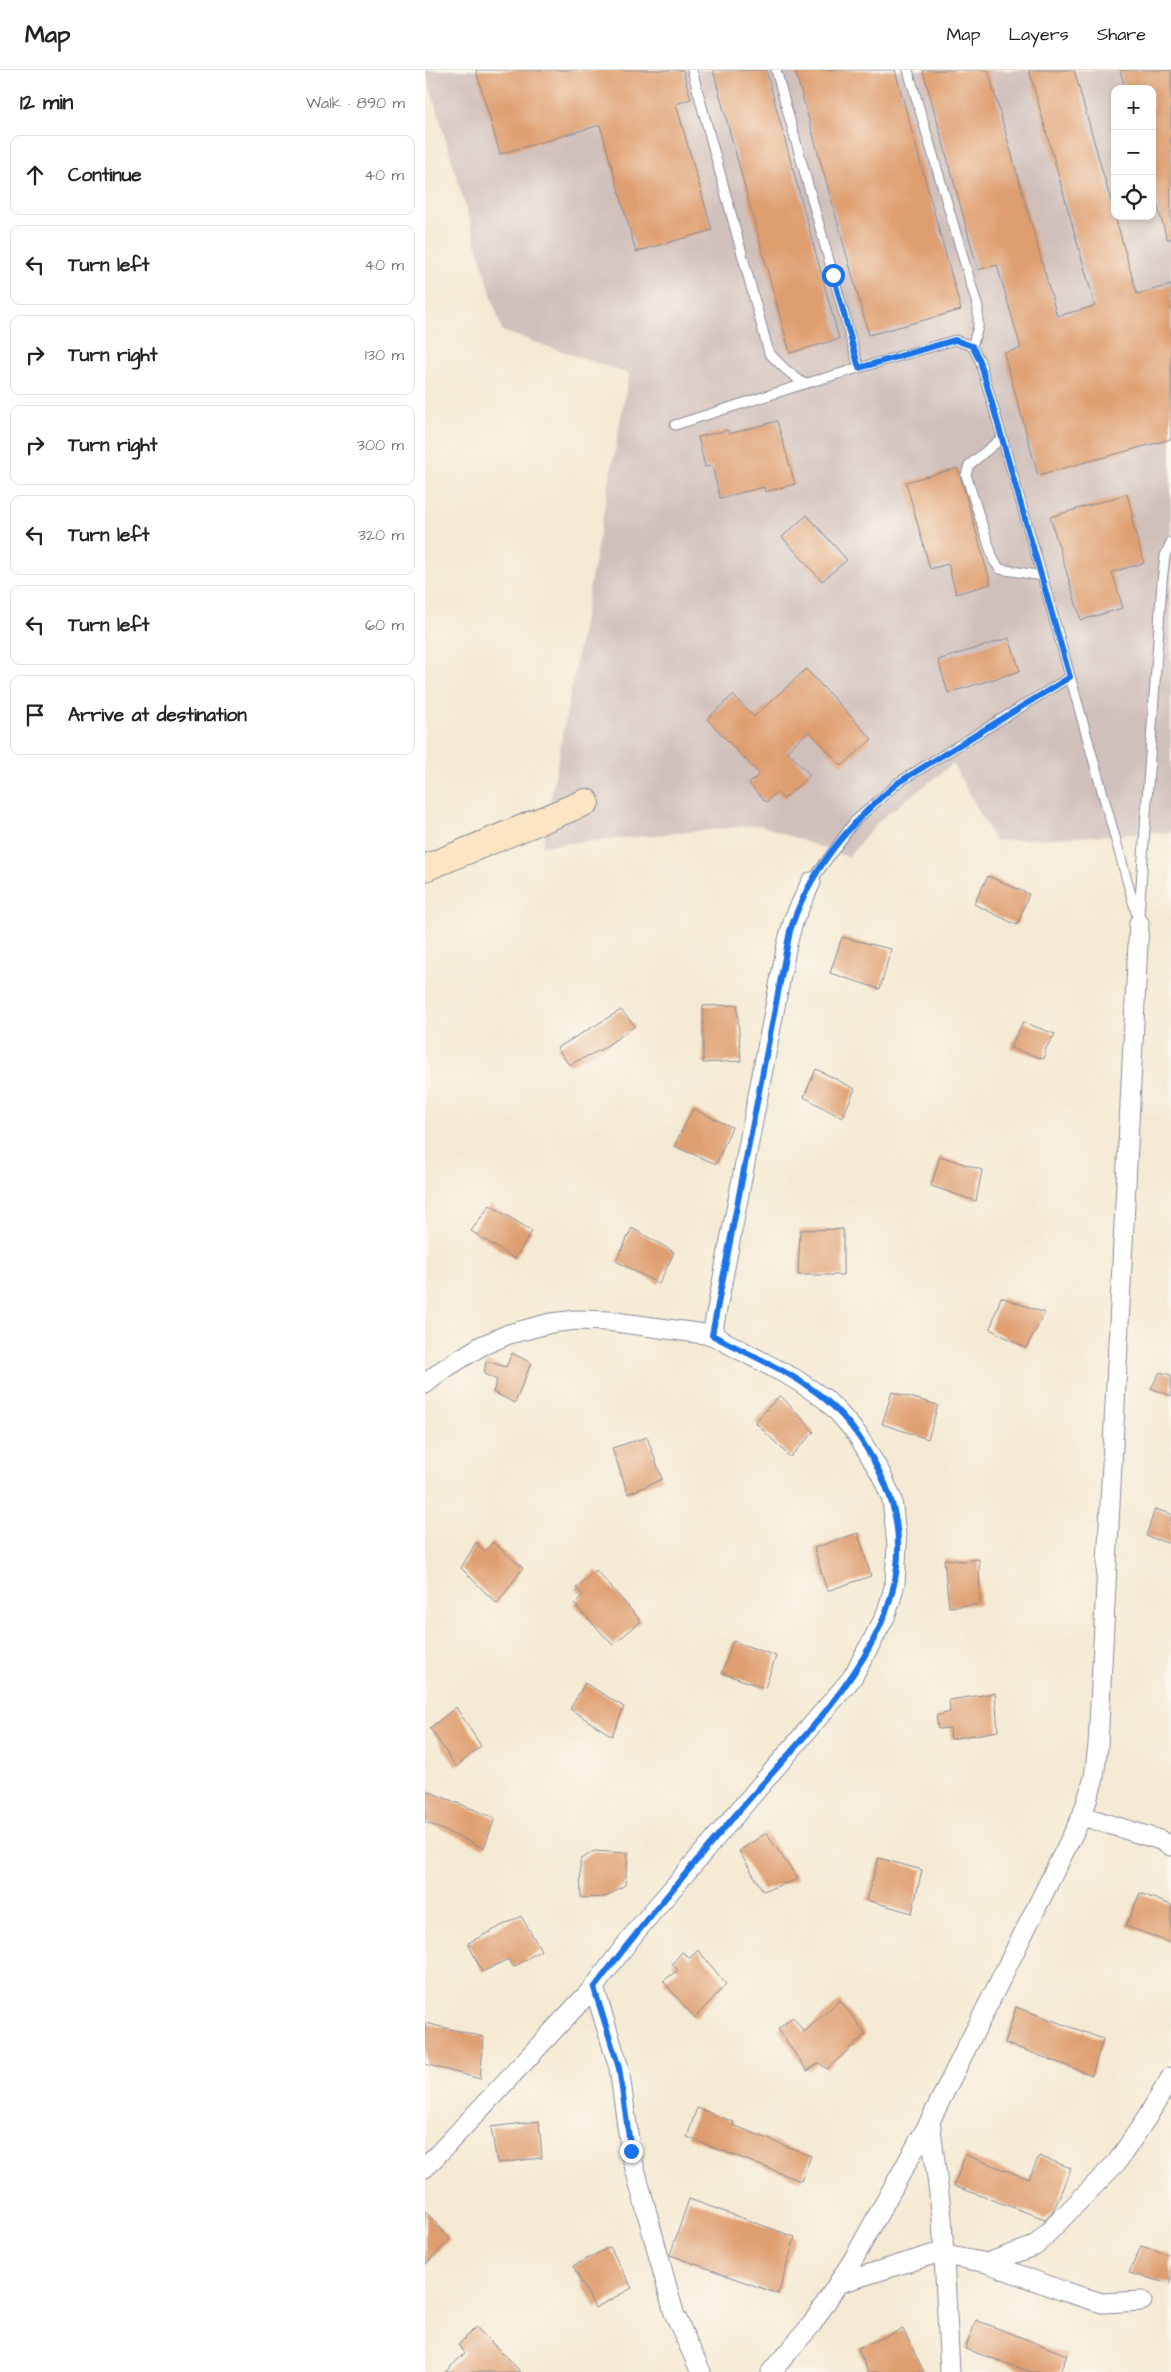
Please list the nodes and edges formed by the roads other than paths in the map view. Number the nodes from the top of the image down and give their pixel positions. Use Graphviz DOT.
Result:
graph roads {
  1 [pos="692,70"];
  2 [pos="776,70"];
  3 [pos="908,70"];
  4 [pos="972,346"];
  5 [pos="859,368"];
  6 [pos="804,384"];
  7 [pos="675,425"];
  8 [pos="1002,438"];
  9 [pos="1171,542"];
  10 [pos="1043,576"];
  11 [pos="1070,677"];
  12 [pos="586,802"];
  13 [pos="425,868"];
  14 [pos="811,882"];
  15 [pos="1139,923"];
  16 [pos="712,1335"];
  17 [pos="425,1384"];
  18 [pos="1082,1816"];
  19 [pos="1171,1846"];
  20 [pos="594,1988"];
  21 [pos="1171,2077"];
  22 [pos="930,2121"];
  23 [pos="425,2168"];
  24 [pos="944,2253"];
  25 [pos="987,2263"];
  26 [pos="840,2283"];
  27 [pos="1141,2300"];
  28 [pos="701,2372"];
  29 [pos="771,2372"];
  30 [pos="950,2372"];
  1 -- 6 [label="lane"];
  2 -- 5 [label="lane"];
  3 -- 4 [label="lane"];
  4 -- 5 [label="lane"];
  4 -- 8 [label="lane"];
  5 -- 6 [label="lane"];
  6 -- 7 [label="lane"];
  8 -- 10 [label="lane"];
  8 -- 10 [label="lane"];
  9 -- 15 [label="lane"];
  10 -- 11 [label="lane"];
  11 -- 14 [label="lane"];
  11 -- 15 [label="lane"];
  12 -- 13 [label="street"];
  14 -- 16 [label="street"];
  15 -- 18 [label="street"];
  16 -- 17 [label="street"];
  16 -- 20 [label="street"];
  18 -- 19 [label="street"];
  18 -- 22 [label="street"];
  20 -- 23 [label="street"];
  20 -- 28 [label="street"];
  21 -- 25 [label="street"];
  22 -- 24 [label="street"];
  22 -- 26 [label="street"];
  24 -- 25 [label="street"];
  24 -- 26 [label="street"];
  24 -- 30 [label="street"];
  25 -- 27 [label="street"];
  26 -- 29 [label="street"];
}
